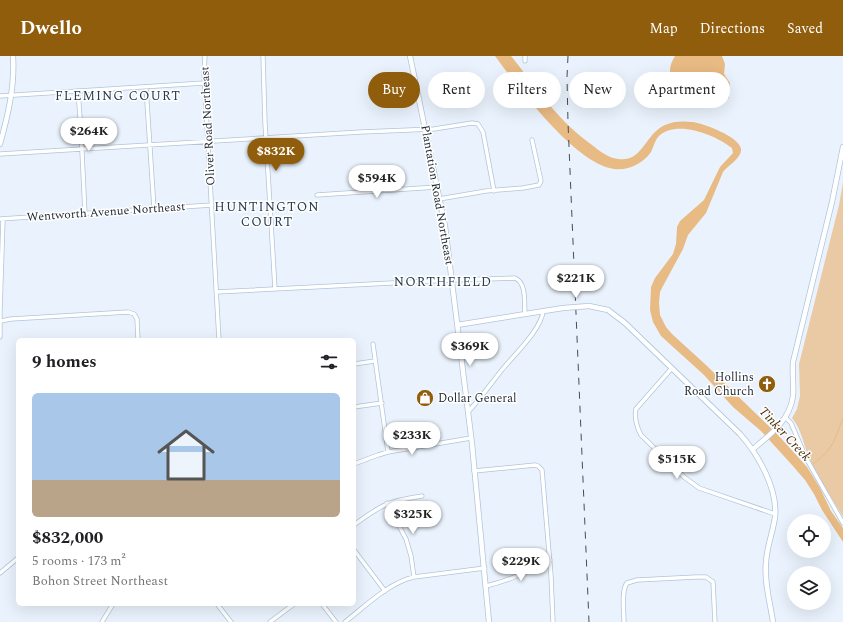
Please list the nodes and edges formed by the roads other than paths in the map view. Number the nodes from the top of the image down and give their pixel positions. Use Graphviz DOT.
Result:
graph roads {
  1 [pos="13,56"];
  2 [pos="205,56"];
  3 [pos="264,56"];
  4 [pos="410,56"];
  5 [pos="525,56"];
  6 [pos="525,61"];
  7 [pos="204,83"];
  8 [pos="146,87"];
  9 [pos="78,91"];
  10 [pos="11,95"];
  11 [pos="0,96"];
  12 [pos="425,130"];
  13 [pos="266,138"];
  14 [pos="532,140"];
  15 [pos="208,142"];
  16 [pos="0,144"];
  17 [pos="150,145"];
  18 [pos="843,146"];
  19 [pos="82,149"];
  20 [pos="0,154"];
  21 [pos="437,187"];
  22 [pos="494,191"];
  23 [pos="317,195"];
  24 [pos="439,199"];
  25 [pos="212,205"];
  26 [pos="154,210"];
  27 [pos="85,214"];
  28 [pos="1,219"];
  29 [pos="451,280"];
  30 [pos="275,289"];
  31 [pos="216,292"];
  32 [pos="543,311"];
  33 [pos="0,313"];
  34 [pos="525,314"];
  35 [pos="1,321"];
  36 [pos="457,325"];
  37 [pos="0,337"];
  38 [pos="138,338"];
  39 [pos="219,338"];
  40 [pos="373,344"];
  41 [pos="375,361"];
  42 [pos="356,364"];
  43 [pos="672,368"];
  44 [pos="382,403"];
  45 [pos="356,407"];
  46 [pos="468,412"];
  47 [pos="786,418"];
  48 [pos="471,438"];
  49 [pos="753,450"];
  50 [pos="388,452"];
  51 [pos="356,463"];
  52 [pos="474,471"];
  53 [pos="422,496"];
  54 [pos="387,503"];
  55 [pos="775,514"];
  56 [pos="843,523"];
  57 [pos="356,524"];
  58 [pos="356,553"];
  59 [pos="16,560"];
  60 [pos="550,560"];
  61 [pos="485,568"];
  62 [pos="0,574"];
  63 [pos="414,577"];
  64 [pos="486,586"];
  65 [pos="385,591"];
  66 [pos="112,606"];
  67 [pos="219,606"];
  68 [pos="291,606"];
  69 [pos="324,606"];
  70 [pos="102,622"];
  71 [pos="231,622"];
  72 [pos="270,622"];
  73 [pos="336,622"];
  74 [pos="345,622"];
  75 [pos="489,622"];
  76 [pos="553,622"];
  77 [pos="624,622"];
  78 [pos="715,622"];
  79 [pos="773,622"];
  1 -- 10 [label="main road"];
  2 -- 7 [label="street, Oliver Road Northeast"];
  3 -- 13 [label="street"];
  4 -- 12 [label="main road, Plantation Road Northeast"];
  5 -- 6 [label="street"];
  7 -- 8 [label="street"];
  7 -- 15 [label="street, Oliver Road Northeast"];
  8 -- 9 [label="street"];
  8 -- 17 [label="street"];
  9 -- 10 [label="street"];
  9 -- 19 [label="street"];
  10 -- 11 [label="street"];
  10 -- 16 [label="main road"];
  12 -- 13 [label="street"];
  12 -- 21 [label="main road, Plantation Road Northeast"];
  12 -- 22 [label="street"];
  13 -- 15 [label="street"];
  13 -- 30 [label="street"];
  14 -- 22 [label="street"];
  15 -- 17 [label="street"];
  15 -- 25 [label="street, Oliver Road Northeast"];
  17 -- 19 [label="street"];
  17 -- 26 [label="street"];
  18 -- 47 [label="main road"];
  19 -- 20 [label="street"];
  19 -- 27 [label="street"];
  21 -- 23 [label="street"];
  21 -- 24 [label="main road, Plantation Road Northeast"];
  22 -- 24 [label="street"];
  24 -- 29 [label="main road, Plantation Road Northeast"];
  25 -- 26 [label="street, Wentworth Avenue Northeast"];
  25 -- 31 [label="street, Oliver Road Northeast"];
  26 -- 27 [label="street, Wentworth Avenue Northeast"];
  27 -- 28 [label="street, Wentworth Avenue Northeast"];
  28 -- 33 [label="street"];
  29 -- 30 [label="street"];
  29 -- 34 [label="street"];
  29 -- 36 [label="main road, Plantation Road Northeast"];
  30 -- 31 [label="street"];
  31 -- 39 [label="street, Oliver Road Northeast"];
  32 -- 34 [label="main road"];
  32 -- 43 [label="main road, bridge"];
  32 -- 46 [label="street"];
  33 -- 35 [label="street"];
  34 -- 36 [label="main road"];
  35 -- 37 [label="street"];
  35 -- 38 [label="street"];
  36 -- 46 [label="main road, Plantation Road Northeast"];
  40 -- 41 [label="street"];
  41 -- 42 [label="street"];
  41 -- 44 [label="street"];
  43 -- 49 [label="main road"];
  43 -- 55 [label="street"];
  44 -- 45 [label="street"];
  44 -- 50 [label="street"];
  46 -- 48 [label="main road, Plantation Road Northeast"];
  47 -- 49 [label="main road"];
  47 -- 56 [label="street"];
  48 -- 50 [label="street"];
  48 -- 52 [label="main road, Plantation Road Northeast"];
  49 -- 55 [label="main road"];
  50 -- 51 [label="street"];
  52 -- 60 [label="street"];
  52 -- 61 [label="main road, Plantation Road Northeast"];
  53 -- 54 [label="street"];
  54 -- 57 [label="street"];
  54 -- 63 [label="street"];
  55 -- 79 [label="main road"];
  58 -- 65 [label="street"];
  59 -- 62 [label="street"];
  60 -- 64 [label="street"];
  60 -- 76 [label="street"];
  61 -- 63 [label="street"];
  61 -- 64 [label="main road, Plantation Road Northeast"];
  63 -- 65 [label="street"];
  64 -- 75 [label="main road, Plantation Road Northeast"];
  65 -- 74 [label="street"];
  66 -- 70 [label="street"];
  67 -- 71 [label="street"];
  68 -- 72 [label="street"];
  69 -- 73 [label="street"];
  77 -- 78 [label="street"];
}
